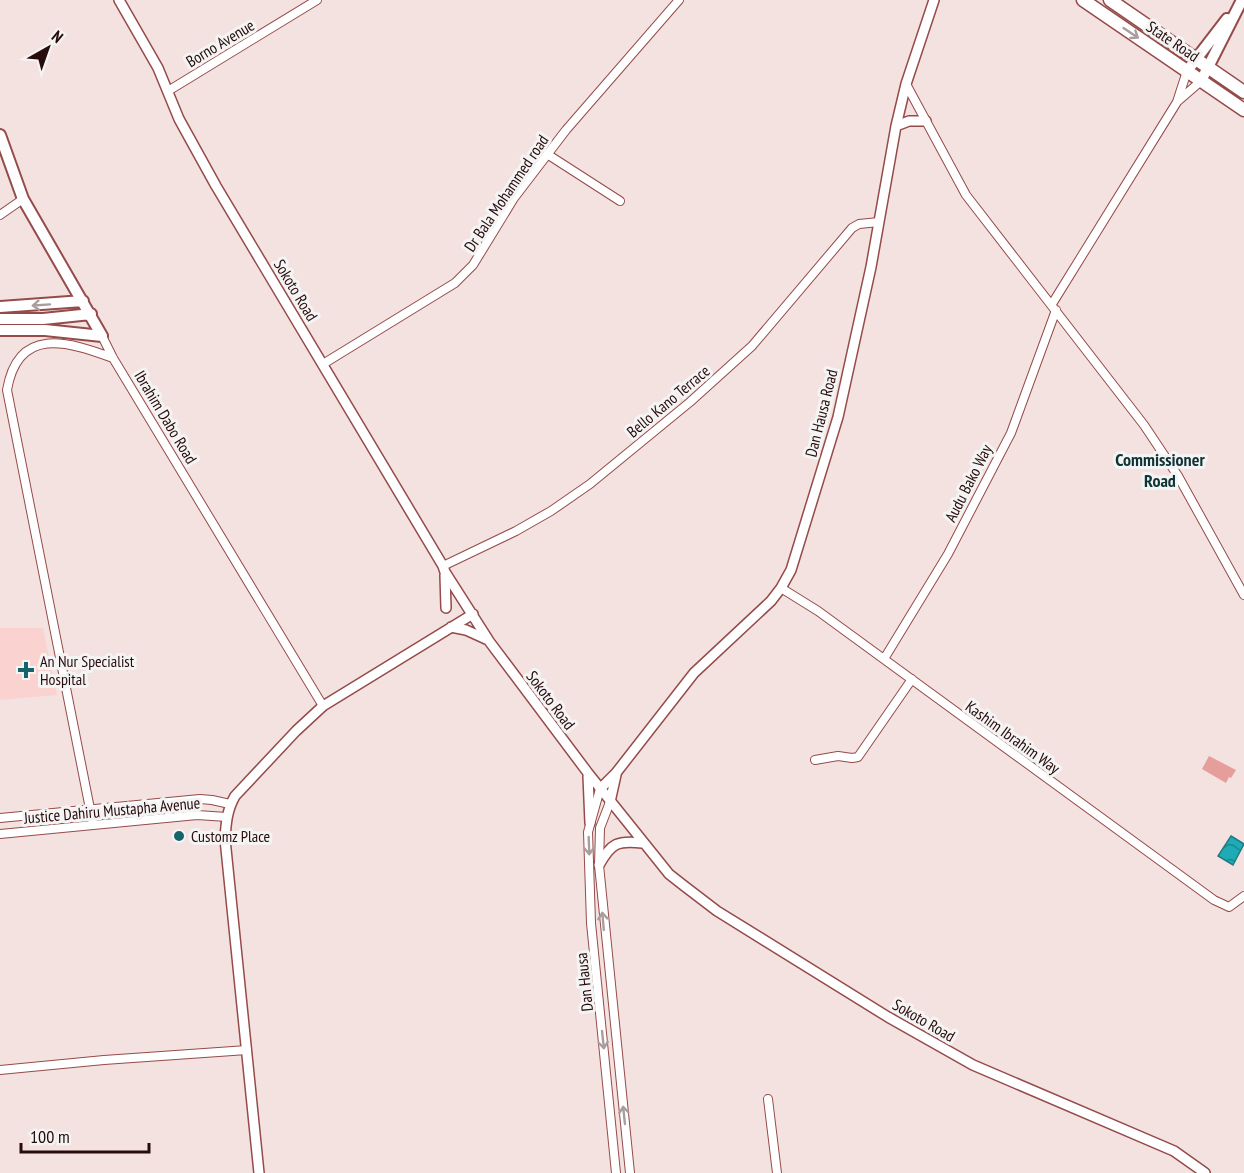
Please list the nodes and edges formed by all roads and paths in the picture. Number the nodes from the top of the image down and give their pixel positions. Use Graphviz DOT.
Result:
graph roads {
  1 [pos="119,0"];
  2 [pos="317,0"];
  3 [pos="679,0"];
  4 [pos="934,0"];
  5 [pos="1083,0"];
  6 [pos="1110,0"];
  7 [pos="1240,2"];
  8 [pos="1196,59"];
  9 [pos="1208,68"];
  10 [pos="1187,71"];
  11 [pos="1201,81"];
  12 [pos="906,84"];
  13 [pos="168,91"];
  14 [pos="1244,92"];
  15 [pos="1177,102"];
  16 [pos="1244,111"];
  17 [pos="926,121"];
  18 [pos="896,126"];
  19 [pos="0,135"];
  20 [pos="547,154"];
  21 [pos="23,199"];
  22 [pos="620,201"];
  23 [pos="0,215"];
  24 [pos="879,222"];
  25 [pos="83,301"];
  26 [pos="0,307"];
  27 [pos="1054,307"];
  28 [pos="91,314"];
  29 [pos="0,319"];
  30 [pos="44,324"];
  31 [pos="0,330"];
  32 [pos="102,336"];
  33 [pos="112,358"];
  34 [pos="323,364"];
  35 [pos="444,569"];
  36 [pos="781,588"];
  37 [pos="1244,594"];
  38 [pos="446,608"];
  39 [pos="473,614"];
  40 [pos="451,627"];
  41 [pos="489,641"];
  42 [pos="884,659"];
  43 [pos="912,679"];
  44 [pos="323,706"];
  45 [pos="815,760"];
  46 [pos="588,773"];
  47 [pos="616,773"];
  48 [pos="600,789"];
  49 [pos="610,802"];
  50 [pos="230,804"];
  51 [pos="90,808"];
  52 [pos="227,817"];
  53 [pos="0,818"];
  54 [pos="590,823"];
  55 [pos="93,824"];
  56 [pos="0,834"];
  57 [pos="642,843"];
  58 [pos="599,865"];
  59 [pos="1244,896"];
  60 [pos="247,1050"];
  61 [pos="0,1070"];
  62 [pos="768,1099"];
  63 [pos="259,1173"];
  64 [pos="616,1173"];
  65 [pos="630,1173"];
  66 [pos="777,1173"];
  67 [pos="1205,1173"];
  1 -- 13 [label="street, Sokoto Road"];
  2 -- 13 [label="street, Borno Avenue"];
  3 -- 20 [label="street, Dr Bala Mohammed road"];
  4 -- 12 [label="street, Dan Hausa Road"];
  5 -- 10 [label="main road, State Road, one-way"];
  6 -- 8 [label="main road, State Road"];
  7 -- 8 [label="main road"];
  7 -- 9 [label="main road"];
  8 -- 9 [label="main road, State Road"];
  8 -- 10 [label="main road"];
  9 -- 11 [label="main road"];
  9 -- 14 [label="main road, State Road"];
  10 -- 11 [label="main road, State Road"];
  10 -- 15 [label="street"];
  11 -- 15 [label="street"];
  11 -- 16 [label="main road, State Road"];
  12 -- 17 [label="street"];
  12 -- 18 [label="street, Dan Hausa Road"];
  13 -- 34 [label="street, Sokoto Road"];
  15 -- 27 [label="street, Audu Bako Way"];
  17 -- 18 [label="street"];
  17 -- 27 [label="street"];
  18 -- 24 [label="street, Dan Hausa Road"];
  19 -- 21 [label="main road, Ibrahim Dabo Road"];
  20 -- 22 [label="street"];
  20 -- 34 [label="street, Dr Bala Mohammed road"];
  21 -- 23 [label="street"];
  21 -- 25 [label="main road, Ibrahim Dabo Road"];
  24 -- 35 [label="street, Bello Kano Terrace"];
  24 -- 36 [label="street, Dan Hausa Road"];
  25 -- 26 [label="main road, one-way"];
  25 -- 28 [label="main road, Ibrahim Dabo Road"];
  27 -- 37 [label="street"];
  27 -- 42 [label="street, Audu Bako Way"];
  28 -- 30 [label="main road"];
  28 -- 32 [label="main road, Ibrahim Dabo Road"];
  29 -- 30 [label="main road"];
  30 -- 31 [label="main road"];
  30 -- 32 [label="main road"];
  32 -- 33 [label="street, Ibrahim Dabo Road"];
  33 -- 44 [label="street, Ibrahim Dabo Road"];
  33 -- 51 [label="street"];
  34 -- 35 [label="street, Sokoto Road"];
  35 -- 38 [label="street"];
  35 -- 39 [label="street, Sokoto Road"];
  36 -- 42 [label="street, Kashim Ibrahim Way"];
  36 -- 47 [label="street, Dan Hausa Road"];
  39 -- 40 [label="street"];
  39 -- 41 [label="street, Sokoto Road"];
  40 -- 41 [label="street"];
  40 -- 44 [label="street"];
  41 -- 46 [label="street, Sokoto Road"];
  42 -- 43 [label="street, Kashim Ibrahim Way"];
  43 -- 45 [label="street"];
  43 -- 59 [label="street, Kashim Ibrahim Way"];
  44 -- 50 [label="street"];
  46 -- 48 [label="street, Sokoto Road"];
  46 -- 54 [label="street"];
  47 -- 48 [label="street, Dan Hausa Road"];
  47 -- 49 [label="street"];
  48 -- 49 [label="street, Sokoto Road"];
  48 -- 54 [label="street, Dan Hausa"];
  49 -- 57 [label="street, Sokoto Road"];
  49 -- 58 [label="street, Dan Hausa"];
  50 -- 51 [label="street"];
  50 -- 52 [label="street"];
  51 -- 53 [label="street"];
  51 -- 55 [label="street"];
  52 -- 55 [label="street, Justice Dahiru Mustapha Avenue"];
  52 -- 60 [label="street"];
  54 -- 64 [label="street, Dan Hausa, one-way"];
  55 -- 56 [label="street, Justice Dahiru Mustapha Avenue"];
  57 -- 58 [label="street"];
  57 -- 67 [label="street, Sokoto Road"];
  65 -- 58 [label="street, Dan Hausa, one-way"];
  60 -- 61 [label="street"];
  60 -- 63 [label="street"];
  62 -- 66 [label="street"];
}
